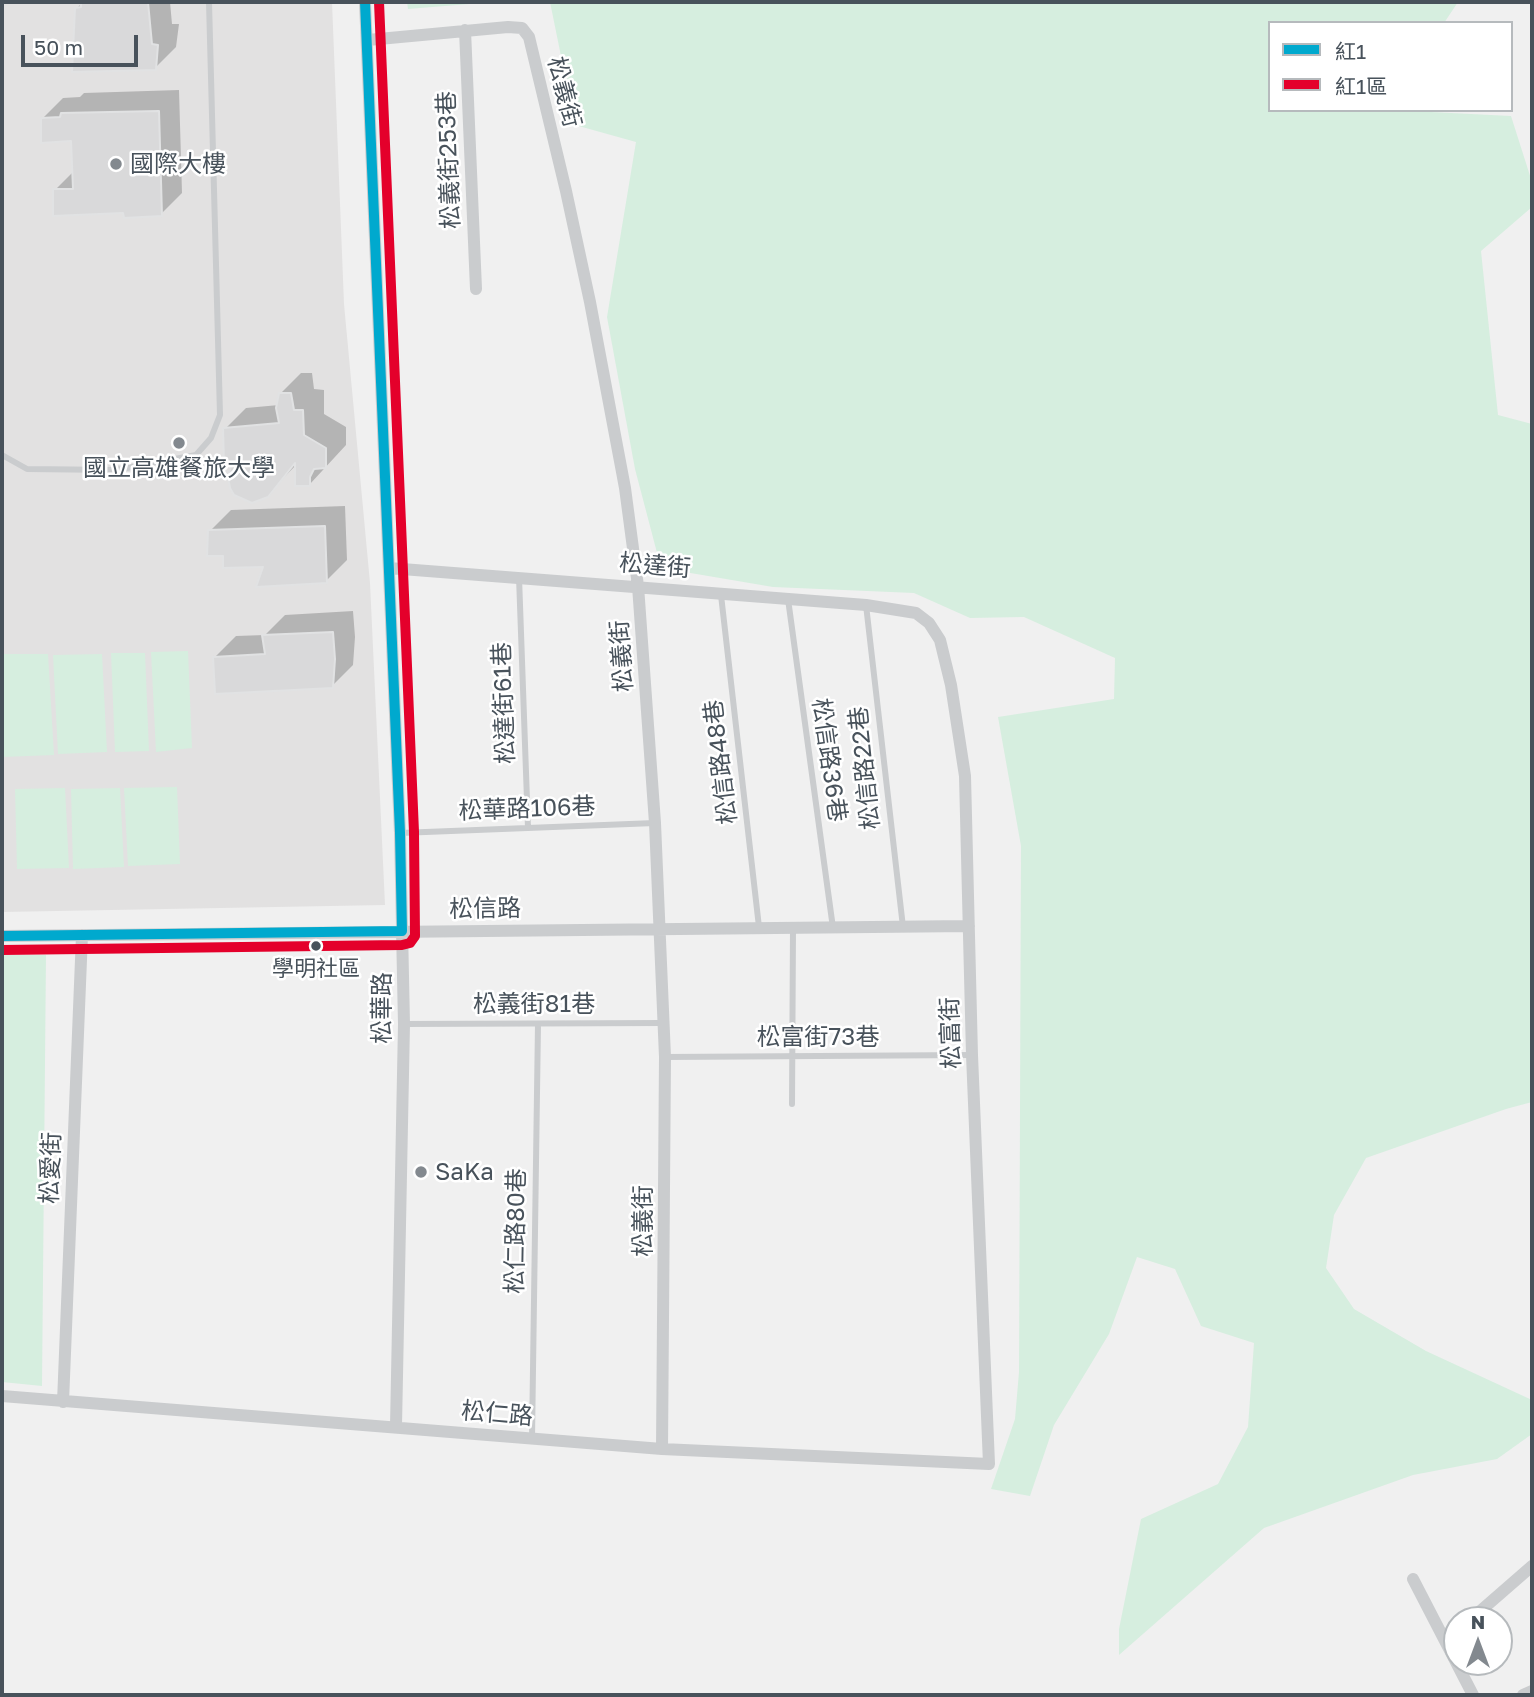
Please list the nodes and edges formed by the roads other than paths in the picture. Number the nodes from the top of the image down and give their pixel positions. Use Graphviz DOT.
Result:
graph roads {
  1 [pos="209,2"];
  2 [pos="365,2"];
  3 [pos="465,30"];
  4 [pos="368,40"];
  5 [pos="476,289"];
  6 [pos="2,454"];
  7 [pos="389,568"];
  8 [pos="519,577"];
  9 [pos="638,586"];
  10 [pos="721,593"];
  11 [pos="788,598"];
  12 [pos="866,605"];
  13 [pos="916,612"];
  14 [pos="655,823"];
  15 [pos="528,828"];
  16 [pos="400,833"];
  17 [pos="969,926"];
  18 [pos="759,927"];
  19 [pos="903,927"];
  20 [pos="661,928"];
  21 [pos="833,928"];
  22 [pos="793,929"];
  23 [pos="402,931"];
  24 [pos="82,935"];
  25 [pos="2,936"];
  26 [pos="663,1023"];
  27 [pos="404,1024"];
  28 [pos="538,1024"];
  29 [pos="972,1055"];
  30 [pos="664,1057"];
  31 [pos="792,1057"];
  32 [pos="792,1104"];
  33 [pos="2,1396"];
  34 [pos="63,1402"];
  35 [pos="396,1426"];
  36 [pos="533,1438"];
  37 [pos="662,1449"];
  38 [pos="989,1464"];
  39 [pos="1532,1566"];
  40 [pos="1413,1579"];
  41 [pos="1486,1606"];
  42 [pos="1443,1635"];
  43 [pos="1464,1676"];
  44 [pos="1532,1691"];
  45 [pos="1473,1695"];
  46 [pos="1522,1695"];
  1 -- 6 [label="lane"];
  2 -- 4 [label="street, 松華路"];
  3 -- 4 [label="street, 松義街"];
  3 -- 5 [label="street, 松義街253巷"];
  3 -- 9 [label="street, 松義街"];
  4 -- 7 [label="street, 松華路"];
  7 -- 8 [label="street, 松達街"];
  7 -- 16 [label="street, 松華路"];
  8 -- 9 [label="street, 松達街"];
  8 -- 15 [label="lane, 松達街61巷"];
  9 -- 10 [label="street, 松達街"];
  9 -- 14 [label="street, 松義街"];
  10 -- 11 [label="street, 松達街"];
  10 -- 18 [label="lane, 松信路48巷"];
  11 -- 12 [label="street, 松達街"];
  11 -- 21 [label="lane, 松信路36巷"];
  12 -- 13 [label="street, 松達街"];
  12 -- 19 [label="lane, 松信路22巷"];
  13 -- 17 [label="street, 松富街"];
  14 -- 15 [label="lane, 松華路106巷"];
  14 -- 20 [label="street, 松義街"];
  15 -- 16 [label="lane, 松華路106巷"];
  16 -- 23 [label="street, 松華路"];
  17 -- 19 [label="street, 松信路"];
  17 -- 29 [label="street, 松富街"];
  18 -- 20 [label="street, 松信路"];
  18 -- 22 [label="street, 松信路"];
  19 -- 21 [label="street, 松信路"];
  20 -- 23 [label="street, 松信路"];
  20 -- 26 [label="street, 松義街"];
  21 -- 22 [label="street, 松信路"];
  22 -- 31 [label="lane"];
  23 -- 24 [label="street, 松信路"];
  23 -- 27 [label="street, 松華路"];
  24 -- 25 [label="street, 松信路"];
  24 -- 34 [label="street, 松愛街"];
  26 -- 28 [label="lane, 松義街81巷"];
  26 -- 30 [label="street, 松義街"];
  27 -- 28 [label="lane, 松義街81巷"];
  27 -- 35 [label="street, 松華路"];
  28 -- 36 [label="lane, 松仁路80巷"];
  29 -- 31 [label="lane, 松富街73巷"];
  29 -- 38 [label="street, 松富街"];
  30 -- 31 [label="lane, 松富街73巷"];
  30 -- 37 [label="street, 松義街"];
  31 -- 32 [label="lane"];
  33 -- 34 [label="street, 松仁路"];
  34 -- 35 [label="street, 松仁路"];
  35 -- 36 [label="street, 松仁路"];
  36 -- 37 [label="street, 松仁路"];
  37 -- 38 [label="street, 松仁路"];
  39 -- 41 [label="street"];
  40 -- 42 [label="street"];
  43 -- 45 [label="street"];
  44 -- 46 [label="street"];
}
